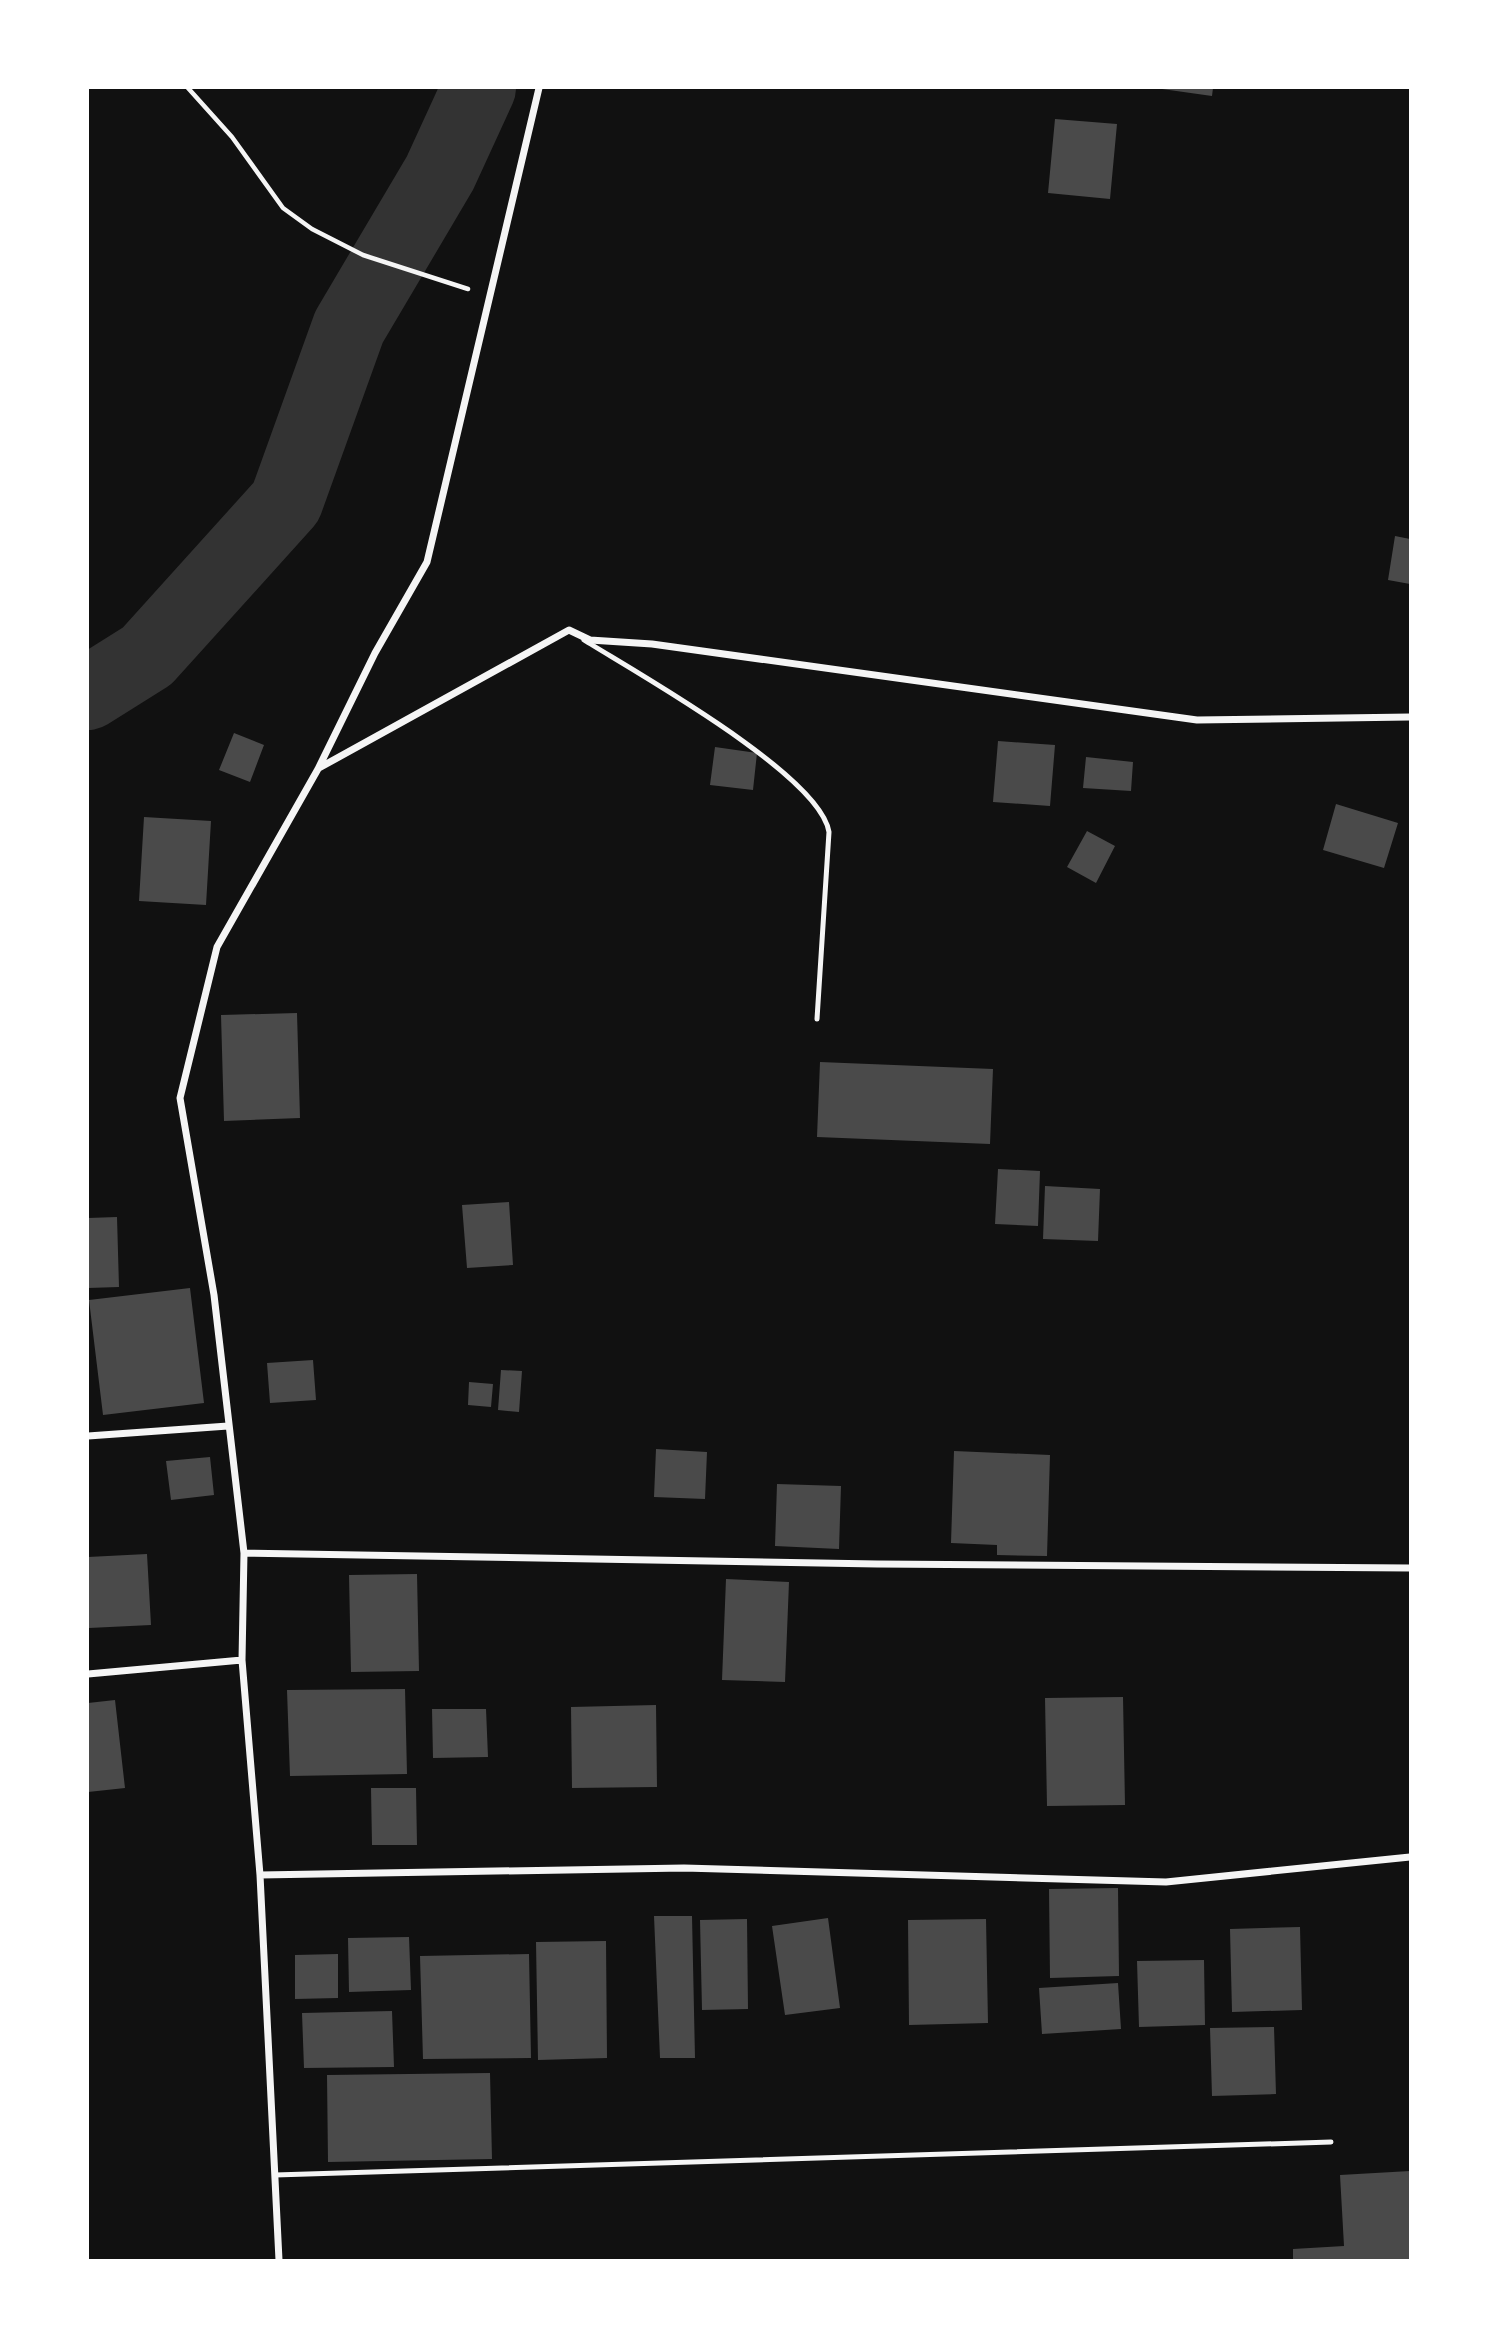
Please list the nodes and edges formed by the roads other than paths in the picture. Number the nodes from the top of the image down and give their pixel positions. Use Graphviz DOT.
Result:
graph roads {
  1 [pos="539,88"];
  2 [pos="569,630"];
  3 [pos="1410,717"];
  4 [pos="318,769"];
  5 [pos="817,1019"];
  6 [pos="228,1426"];
  7 [pos="88,1436"];
  8 [pos="244,1553"];
  9 [pos="1410,1568"];
  10 [pos="242,1660"];
  11 [pos="88,1674"];
  12 [pos="1410,1857"];
  13 [pos="260,1875"];
  14 [pos="1331,2142"];
  15 [pos="275,2175"];
  16 [pos="279,2260"];
  1 -- 4 [label="street"];
  2 -- 3 [label="street"];
  2 -- 4 [label="street"];
  2 -- 5 [label="lane"];
  4 -- 6 [label="street"];
  6 -- 7 [label="street"];
  6 -- 8 [label="street"];
  8 -- 9 [label="street"];
  8 -- 10 [label="street"];
  10 -- 11 [label="street"];
  10 -- 13 [label="street"];
  12 -- 13 [label="street"];
  13 -- 15 [label="street"];
  14 -- 15 [label="lane"];
  15 -- 16 [label="street"];
}
